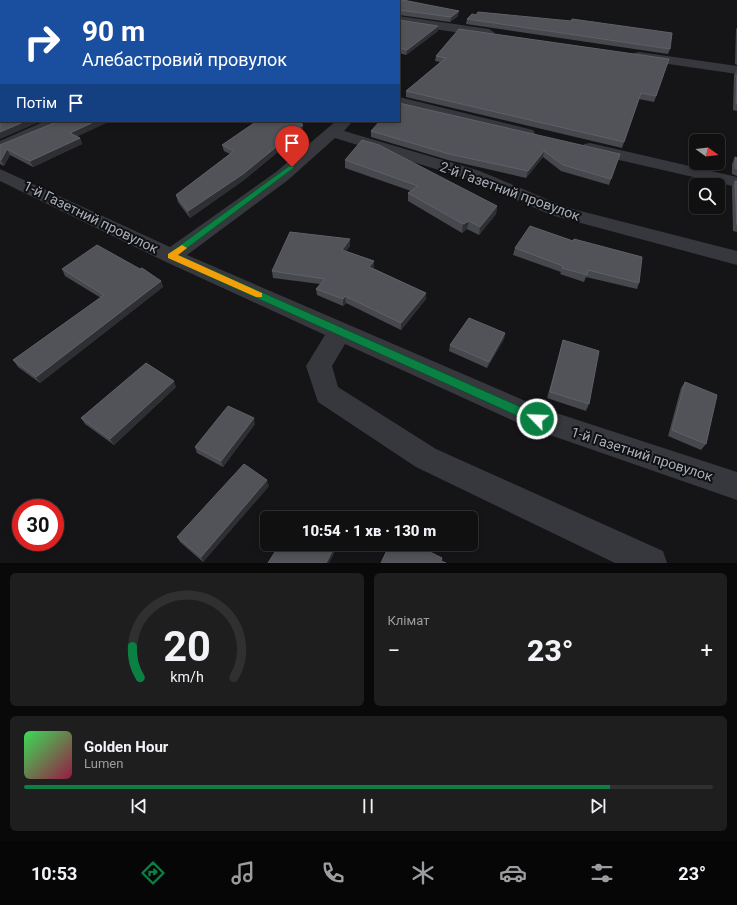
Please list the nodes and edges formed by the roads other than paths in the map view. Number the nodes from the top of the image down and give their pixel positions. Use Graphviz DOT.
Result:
graph roads {
  1 [pos="400,20"];
  2 [pos="501,35"];
  3 [pos="627,54"];
  4 [pos="737,70"];
  5 [pos="400,102"];
  6 [pos="56,122"];
  7 [pos="345,122"];
  8 [pos="331,132"];
  9 [pos="545,137"];
  10 [pos="575,145"];
  11 [pos="0,147"];
  12 [pos="0,174"];
  13 [pos="737,182"];
  14 [pos="171,256"];
  15 [pos="737,258"];
  16 [pos="340,331"];
  17 [pos="737,486"];
  18 [pos="650,563"];
  1 -- 2 [label="street"];
  3 -- 4 [label="street"];
  5 -- 9 [label="street"];
  6 -- 11 [label="street"];
  7 -- 8 [label="street"];
  8 -- 14 [label="street"];
  8 -- 15 [label="street, 2-й Газетний провулок"];
  10 -- 13 [label="street"];
  12 -- 14 [label="street, 1-й Газетний провулок"];
  14 -- 16 [label="street, 1-й Газетний провулок"];
  16 -- 17 [label="street, 1-й Газетний провулок"];
  16 -- 18 [label="street"];
}
